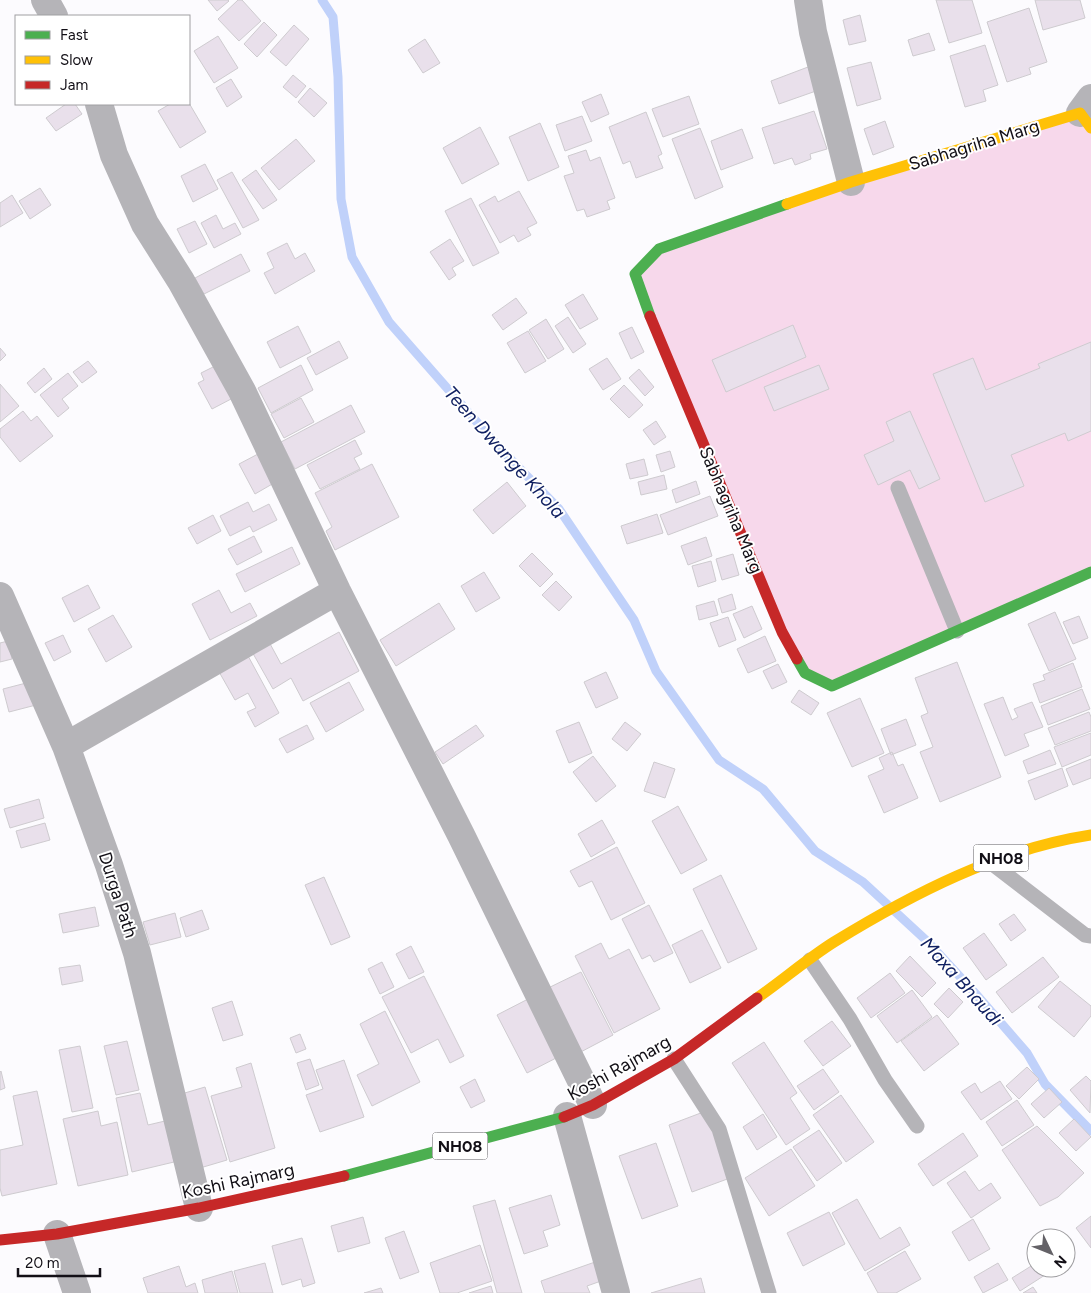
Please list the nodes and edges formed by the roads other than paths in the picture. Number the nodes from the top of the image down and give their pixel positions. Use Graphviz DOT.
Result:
graph roads {
  1 [pos="45,0"];
  2 [pos="808,0"];
  3 [pos="53,15"];
  4 [pos="99,105"];
  5 [pos="1087,113"];
  6 [pos="851,182"];
  7 [pos="898,488"];
  8 [pos="1091,572"];
  9 [pos="337,590"];
  10 [pos="0,596"];
  11 [pos="957,631"];
  12 [pos="66,746"];
  13 [pos="1091,835"];
  14 [pos="990,862"];
  15 [pos="1091,936"];
  16 [pos="810,960"];
  17 [pos="674,1059"];
  18 [pos="593,1105"];
  19 [pos="567,1116"];
  20 [pos="916,1126"];
  21 [pos="199,1208"];
  22 [pos="56,1234"];
  23 [pos="0,1238"];
  24 [pos="77,1293"];
  25 [pos="616,1293"];
  26 [pos="769,1293"];
  1 -- 3 [label="street"];
  2 -- 6 [label="street"];
  4 -- 9 [label="street"];
  5 -- 6 [label="street, Sabhagriha Marg"];
  6 -- 11 [label="street, Sabhagriha Marg"];
  7 -- 11 [label="lane"];
  8 -- 11 [label="street, Sabhagriha Marg"];
  9 -- 12 [label="street"];
  9 -- 18 [label="street"];
  10 -- 12 [label="street, Durga Path"];
  12 -- 21 [label="street, Durga Path"];
  13 -- 14 [label="street, Koshi Rajmarg / NH08"];
  14 -- 15 [label="lane"];
  14 -- 16 [label="street, Koshi Rajmarg / NH08"];
  16 -- 17 [label="street, Koshi Rajmarg / NH08"];
  16 -- 20 [label="lane"];
  17 -- 18 [label="street, Koshi Rajmarg / NH08"];
  17 -- 26 [label="lane"];
  18 -- 19 [label="street, Koshi Rajmarg / NH08"];
  19 -- 21 [label="street, Koshi Rajmarg / NH08"];
  19 -- 25 [label="street"];
  21 -- 22 [label="street, Koshi Rajmarg / NH08"];
  22 -- 23 [label="street, Koshi Rajmarg / NH08"];
  22 -- 24 [label="street"];
}
